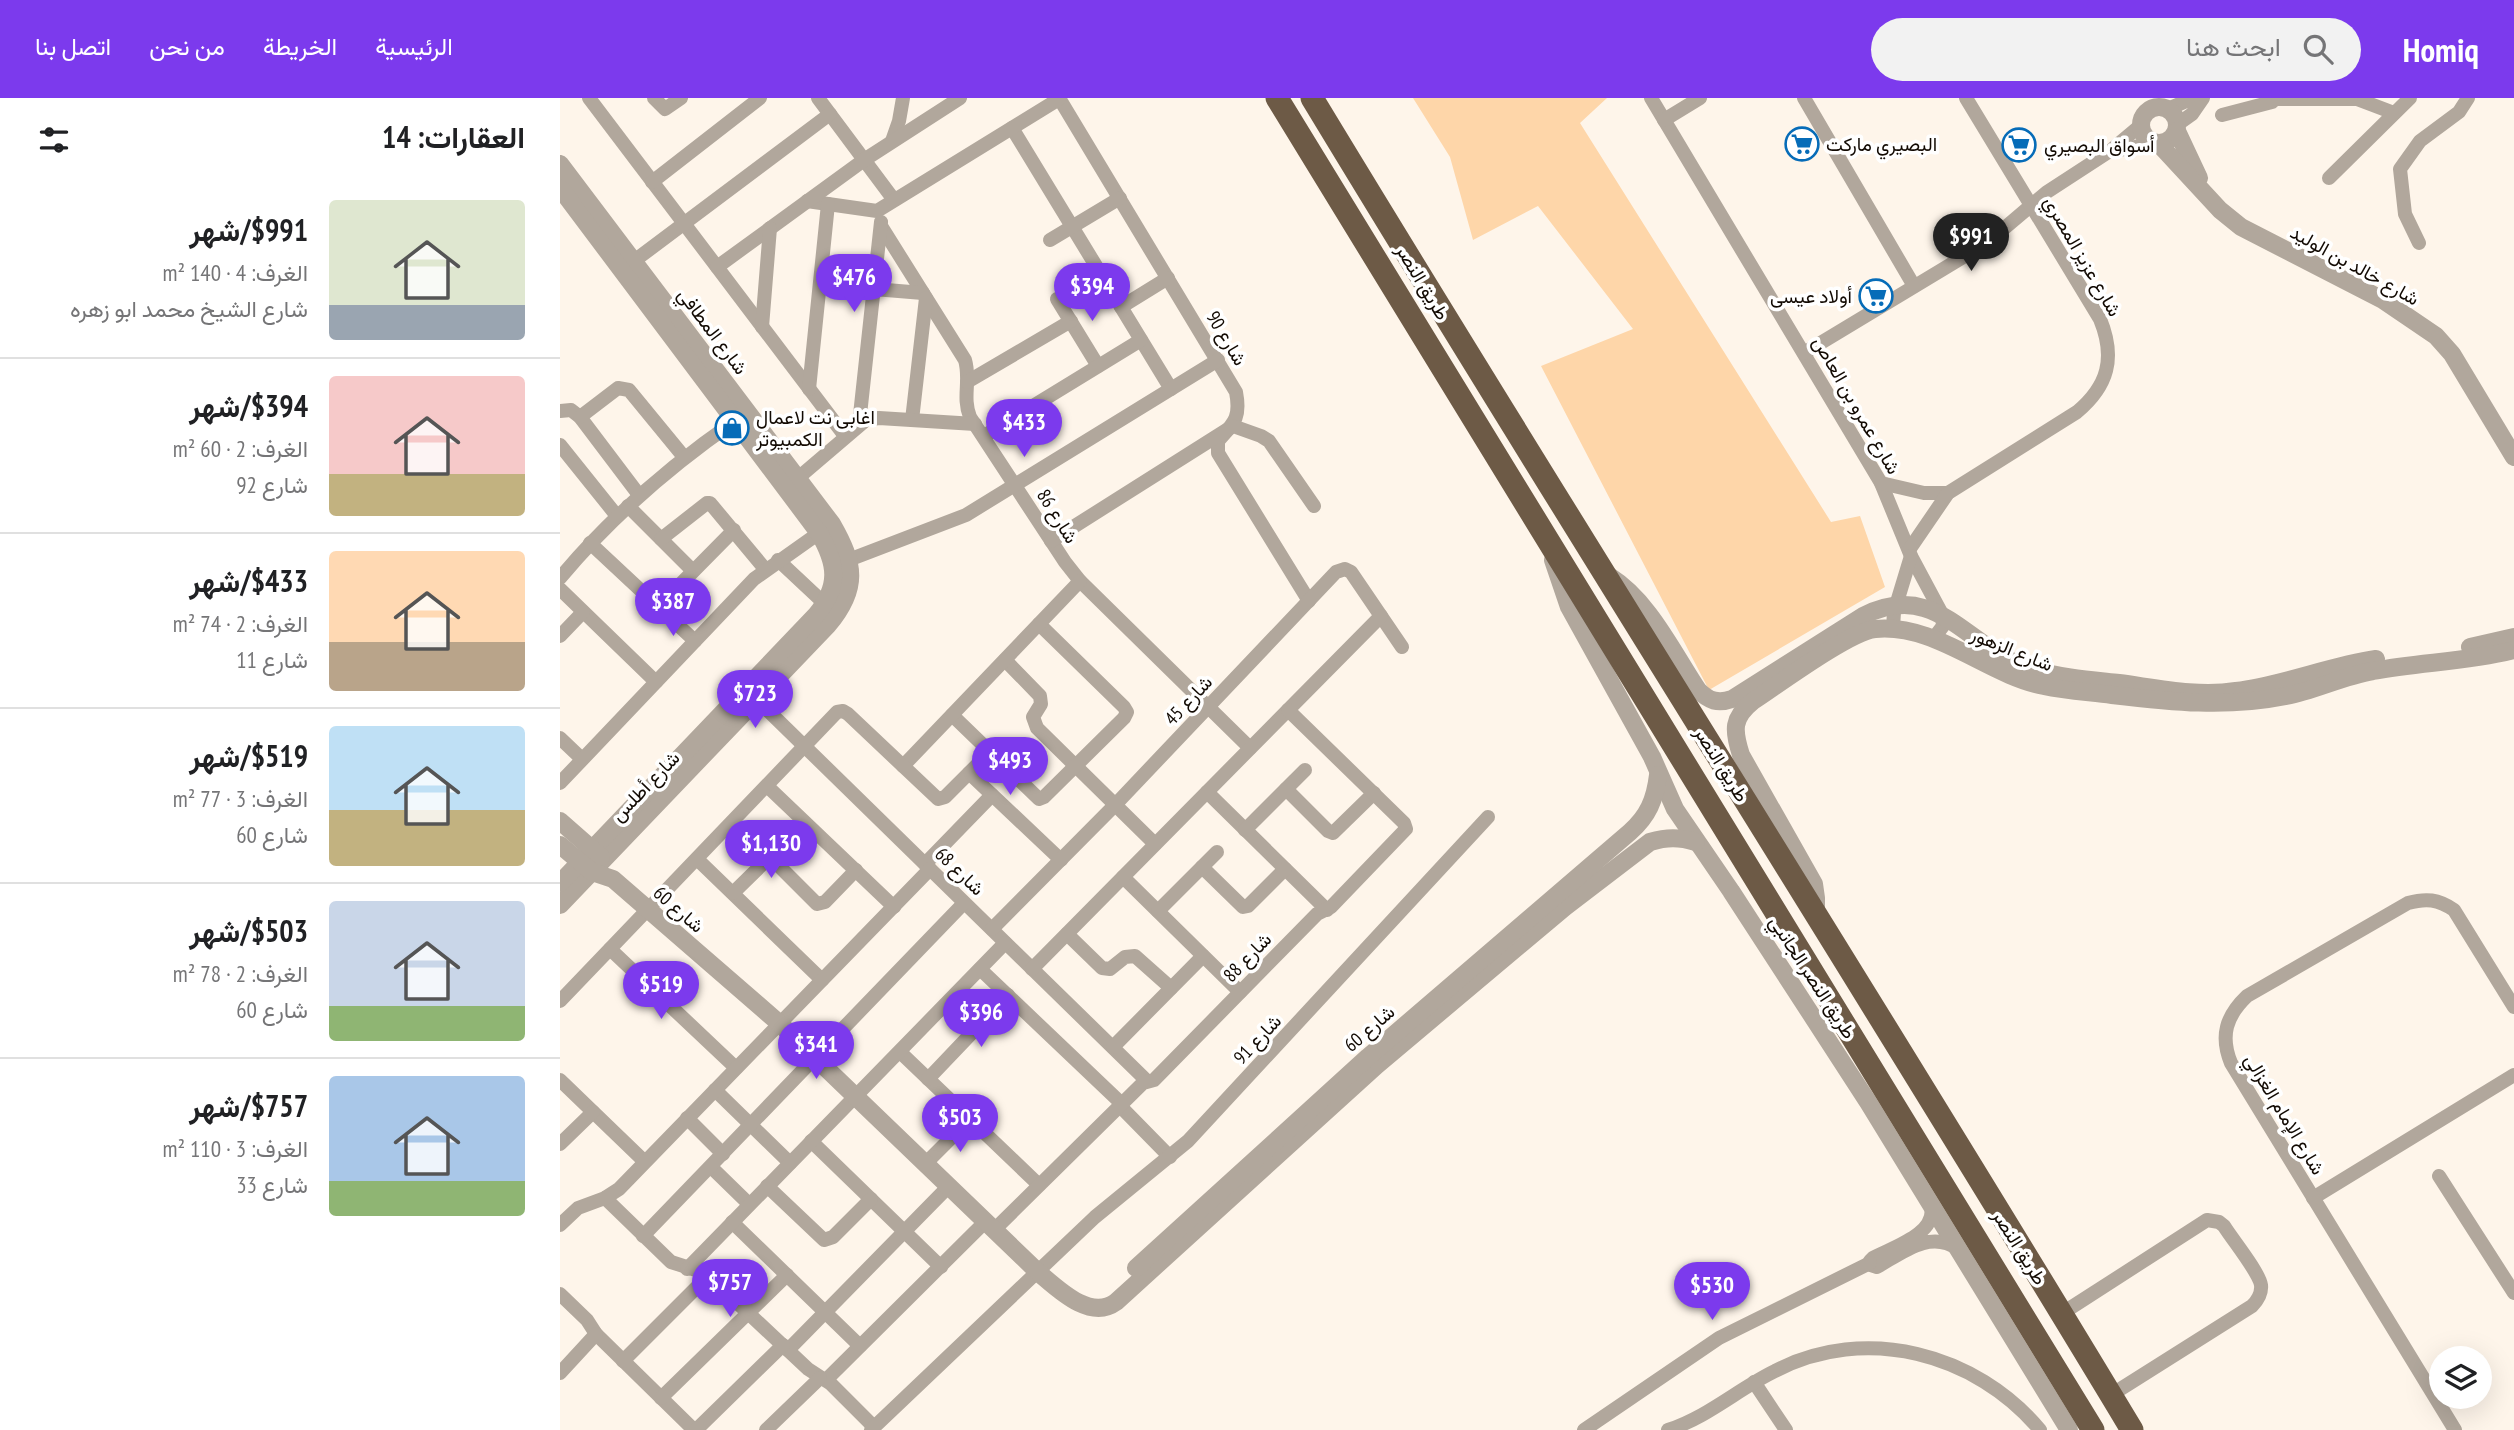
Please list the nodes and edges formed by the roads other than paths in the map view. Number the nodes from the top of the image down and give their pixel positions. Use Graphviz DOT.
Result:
graph roads {
  1 [pos="589,98"];
  2 [pos="654,98"];
  3 [pos="681,98"];
  4 [pos="818,98"];
  5 [pos="903,98"];
  6 [pos="960,98"];
  7 [pos="1059,98"];
  8 [pos="1277,98"];
  9 [pos="1312,98"];
  10 [pos="1651,98"];
  11 [pos="1700,98"];
  12 [pos="1804,98"];
  13 [pos="1966,98"];
  14 [pos="2137,98"];
  15 [pos="2193,98"];
  16 [pos="2203,98"];
  17 [pos="2410,98"];
  18 [pos="2468,98"];
  19 [pos="2276,99"];
  20 [pos="755,100"];
  21 [pos="2394,113"];
  22 [pos="830,114"];
  23 [pos="2168,114"];
  24 [pos="2222,115"];
  25 [pos="1664,120"];
  26 [pos="2141,122"];
  27 [pos="1012,128"];
  28 [pos="892,141"];
  29 [pos="2155,143"];
  30 [pos="1342,148"];
  31 [pos="2110,151"];
  32 [pos="864,160"];
  33 [pos="1316,162"];
  34 [pos="560,164"];
  35 [pos="1359,176"];
  36 [pos="2329,177"];
  37 [pos="652,182"];
  38 [pos="560,188"];
  39 [pos="1333,190"];
  40 [pos="2208,194"];
  41 [pos="1120,198"];
  42 [pos="807,201"];
  43 [pos="828,204"];
  44 [pos="889,204"];
  45 [pos="2031,205"];
  46 [pos="684,224"];
  47 [pos="881,226"];
  48 [pos="1072,227"];
  49 [pos="770,228"];
  50 [pos="1051,240"];
  51 [pos="2419,243"];
  52 [pos="628,266"];
  53 [pos="717,267"];
  54 [pos="1168,278"];
  55 [pos="1914,286"];
  56 [pos="874,289"];
  57 [pos="925,295"];
  58 [pos="1057,299"];
  59 [pos="1121,307"];
  60 [pos="1071,321"];
  61 [pos="762,327"];
  62 [pos="1141,340"];
  63 [pos="1804,353"];
  64 [pos="1218,360"];
  65 [pos="1098,366"];
  66 [pos="967,382"];
  67 [pos="809,389"];
  68 [pos="1171,389"];
  69 [pos="560,411"];
  70 [pos="580,417"];
  71 [pos="912,420"];
  72 [pos="736,421"];
  73 [pos="859,424"];
  74 [pos="1233,426"];
  75 [pos="980,430"];
  76 [pos="845,436"];
  77 [pos="560,445"];
  78 [pos="684,457"];
  79 [pos="2514,457"];
  80 [pos="798,478"];
  81 [pos="1016,484"];
  82 [pos="1881,484"];
  83 [pos="1948,492"];
  84 [pos="639,495"];
  85 [pos="628,506"];
  86 [pos="1314,506"];
  87 [pos="617,516"];
  88 [pos="825,528"];
  89 [pos="734,530"];
  90 [pos="1545,537"];
  91 [pos="661,539"];
  92 [pos="1051,541"];
  93 [pos="590,543"];
  94 [pos="1910,553"];
  95 [pos="778,561"];
  96 [pos="841,562"];
  97 [pos="765,569"];
  98 [pos="693,571"];
  99 [pos="1604,573"];
  100 [pos="561,579"];
  101 [pos="1080,581"];
  102 [pos="1308,601"];
  103 [pos="825,604"];
  104 [pos="1896,605"];
  105 [pos="658,607"];
  106 [pos="583,612"];
  107 [pos="1942,614"];
  108 [pos="1381,616"];
  109 [pos="1039,624"];
  110 [pos="1893,628"];
  111 [pos="560,636"];
  112 [pos="2514,637"];
  113 [pos="1933,639"];
  114 [pos="695,641"];
  115 [pos="1402,647"];
  116 [pos="2514,650"];
  117 [pos="1004,660"];
  118 [pos="656,682"];
  119 [pos="752,695"];
  120 [pos="1208,707"];
  121 [pos="1288,710"];
  122 [pos="952,715"];
  123 [pos="560,738"];
  124 [pos="805,746"];
  125 [pos="1250,748"];
  126 [pos="990,752"];
  127 [pos="582,760"];
  128 [pos="903,766"];
  129 [pos="1076,766"];
  130 [pos="1305,770"];
  131 [pos="969,773"];
  132 [pos="1658,774"];
  133 [pos="560,783"];
  134 [pos="767,786"];
  135 [pos="1286,789"];
  136 [pos="1207,792"];
  137 [pos="1374,793"];
  138 [pos="992,795"];
  139 [pos="1115,805"];
  140 [pos="1489,817"];
  141 [pos="560,821"];
  142 [pos="1245,830"];
  143 [pos="785,842"];
  144 [pos="1696,842"];
  145 [pos="1155,844"];
  146 [pos="560,845"];
  147 [pos="1217,852"];
  148 [pos="770,857"];
  149 [pos="697,859"];
  150 [pos="1061,860"];
  151 [pos="592,861"];
  152 [pos="928,867"];
  153 [pos="1202,867"];
  154 [pos="1285,869"];
  155 [pos="856,870"];
  156 [pos="1123,877"];
  157 [pos="560,883"];
  158 [pos="733,893"];
  159 [pos="964,902"];
  160 [pos="1560,902"];
  161 [pos="560,905"];
  162 [pos="894,907"];
  163 [pos="647,909"];
  164 [pos="1327,910"];
  165 [pos="1158,911"];
  166 [pos="1816,915"];
  167 [pos="992,929"];
  168 [pos="1067,934"];
  169 [pos="1005,943"];
  170 [pos="610,949"];
  171 [pos="1203,956"];
  172 [pos="981,969"];
  173 [pos="1032,969"];
  174 [pos="822,980"];
  175 [pos="1171,988"];
  176 [pos="1240,992"];
  177 [pos="1008,995"];
  178 [pos="560,1001"];
  179 [pos="2514,1007"];
  180 [pos="779,1023"];
  181 [pos="1113,1047"];
  182 [pos="900,1052"];
  183 [pos="815,1057"];
  184 [pos="736,1068"];
  185 [pos="2514,1075"];
  186 [pos="928,1079"];
  187 [pos="560,1080"];
  188 [pos="1147,1081"];
  189 [pos="715,1090"];
  190 [pos="856,1097"];
  191 [pos="1878,1097"];
  192 [pos="1121,1105"];
  193 [pos="593,1112"];
  194 [pos="687,1118"];
  195 [pos="970,1119"];
  196 [pos="751,1124"];
  197 [pos="811,1141"];
  198 [pos="560,1144"];
  199 [pos="723,1154"];
  200 [pos="1170,1157"];
  201 [pos="644,1161"];
  202 [pos="790,1163"];
  203 [pos="925,1164"];
  204 [pos="710,1167"];
  205 [pos="2439,1176"];
  206 [pos="1039,1185"];
  207 [pos="767,1186"];
  208 [pos="948,1186"];
  209 [pos="605,1198"];
  210 [pos="2313,1198"];
  211 [pos="871,1199"];
  212 [pos="1930,1203"];
  213 [pos="749,1204"];
  214 [pos="732,1222"];
  215 [pos="560,1225"];
  216 [pos="990,1225"];
  217 [pos="904,1231"];
  218 [pos="643,1236"];
  219 [pos="1924,1236"];
  220 [pos="1958,1249"];
  221 [pos="941,1267"];
  222 [pos="687,1269"];
  223 [pos="1039,1273"];
  224 [pos="787,1275"];
  225 [pos="708,1276"];
  226 [pos="2514,1293"];
  227 [pos="560,1294"];
  228 [pos="748,1312"];
  229 [pos="825,1312"];
  230 [pos="2061,1314"];
  231 [pos="596,1334"];
  232 [pos="860,1346"];
  233 [pos="785,1348"];
  234 [pos="623,1361"];
  235 [pos="561,1369"];
  236 [pos="823,1379"];
  237 [pos="1754,1382"];
  238 [pos="2111,1395"];
  239 [pos="661,1398"];
  240 [pos="872,1429"];
  241 [pos="695,1430"];
  242 [pos="766,1430"];
  243 [pos="1584,1430"];
  244 [pos="1668,1430"];
  245 [pos="1786,1430"];
  246 [pos="2040,1430"];
  247 [pos="2069,1430"];
  248 [pos="2094,1430"];
  249 [pos="2132,1430"];
  250 [pos="2455,1430"];
  1 -- 37 [label="street"];
  2 -- 3 [label="street"];
  4 -- 22 [label="street"];
  5 -- 28 [label="street"];
  6 -- 28 [label="street"];
  7 -- 27 [label="street"];
  7 -- 41 [label="street, شارع 90"];
  8 -- 33 [label="highway, طريق النصر"];
  9 -- 30 [label="highway, طريق النصر"];
  10 -- 25 [label="street, شارع عمرو بن العاص"];
  11 -- 25 [label="street"];
  12 -- 55 [label="street"];
  13 -- 45 [label="street, شارع عزيز المصري"];
  14 -- 26 [label="street"];
  15 -- 23 [label="street"];
  16 -- 23 [label="street"];
  17 -- 21 [label="street"];
  18 -- 51 [label="street"];
  19 -- 21 [label="street"];
  19 -- 24 [label="street"];
  20 -- 37 [label="street"];
  21 -- 36 [label="street"];
  22 -- 32 [label="street"];
  22 -- 46 [label="street"];
  23 -- 26 [label="street"];
  23 -- 29 [label="street"];
  23 -- 40 [label="street, شارع خالد بن الوليد"];
  25 -- 63 [label="street, شارع عمرو بن العاص"];
  26 -- 29 [label="street"];
  26 -- 31 [label="street"];
  27 -- 44 [label="street"];
  27 -- 48 [label="street"];
  28 -- 32 [label="street"];
  29 -- 31 [label="street"];
  29 -- 40 [label="street, شارع خالد بن الوليد"];
  30 -- 33 [label="highway"];
  30 -- 35 [label="highway, طريق النصر"];
  31 -- 45 [label="street"];
  32 -- 42 [label="street"];
  32 -- 44 [label="street"];
  33 -- 39 [label="highway, طريق النصر"];
  34 -- 52 [label="street, شارع المطافي"];
  35 -- 39 [label="highway"];
  35 -- 99 [label="highway, طريق النصر"];
  37 -- 46 [label="street"];
  38 -- 52 [label="street, شارع المطافي"];
  39 -- 90 [label="highway, طريق النصر"];
  40 -- 79 [label="street, شارع خالد بن الوليد"];
  41 -- 48 [label="street"];
  41 -- 54 [label="street, شارع 90"];
  42 -- 43 [label="street"];
  42 -- 49 [label="street"];
  43 -- 44 [label="street"];
  43 -- 67 [label="street"];
  44 -- 47 [label="street"];
  45 -- 55 [label="street"];
  45 -- 83 [label="street, شارع عزيز المصري"];
  46 -- 52 [label="street"];
  46 -- 53 [label="street"];
  47 -- 56 [label="street"];
  47 -- 57 [label="street, شارع 86"];
  48 -- 50 [label="street"];
  48 -- 59 [label="street"];
  49 -- 53 [label="street"];
  49 -- 61 [label="street"];
  52 -- 72 [label="street, شارع المطافي"];
  52 -- 80 [label="street, شارع المطافي"];
  53 -- 61 [label="street"];
  54 -- 59 [label="street"];
  54 -- 64 [label="street, شارع 90"];
  55 -- 63 [label="street"];
  56 -- 57 [label="street"];
  56 -- 73 [label="street"];
  57 -- 66 [label="street, شارع 86"];
  57 -- 71 [label="street"];
  58 -- 60 [label="street"];
  59 -- 62 [label="street"];
  60 -- 65 [label="street"];
  60 -- 66 [label="street"];
  61 -- 67 [label="street"];
  62 -- 65 [label="street"];
  62 -- 68 [label="street"];
  63 -- 82 [label="street, شارع عمرو بن العاص"];
  64 -- 68 [label="street"];
  64 -- 74 [label="street, شارع 90"];
  65 -- 75 [label="street"];
  66 -- 75 [label="street, شارع 86"];
  67 -- 76 [label="street"];
  68 -- 81 [label="street"];
  69 -- 70 [label="street"];
  70 -- 78 [label="street"];
  70 -- 84 [label="street"];
  71 -- 73 [label="street"];
  71 -- 75 [label="street"];
  72 -- 78 [label="street"];
  72 -- 88 [label="street, شارع المطافي"];
  73 -- 76 [label="street"];
  74 -- 86 [label="street"];
  74 -- 92 [label="street"];
  74 -- 102 [label="street, شارع 90"];
  75 -- 81 [label="street, شارع 86"];
  76 -- 80 [label="street"];
  77 -- 87 [label="street"];
  78 -- 84 [label="street"];
  80 -- 88 [label="street, شارع المطافي"];
  81 -- 92 [label="street, شارع 86"];
  81 -- 96 [label="street"];
  82 -- 83 [label="street"];
  82 -- 94 [label="street, شارع عمرو بن العاص"];
  83 -- 94 [label="street, شارع عزيز المصري"];
  84 -- 85 [label="street"];
  85 -- 87 [label="street"];
  85 -- 91 [label="street"];
  87 -- 93 [label="street"];
  88 -- 95 [label="street"];
  88 -- 96 [label="street, شارع أطلس"];
  89 -- 91 [label="street"];
  89 -- 97 [label="street"];
  89 -- 98 [label="street"];
  90 -- 132 [label="street, طريق النصر الجانبي"];
  90 -- 191 [label="highway, طريق النصر"];
  91 -- 98 [label="street"];
  92 -- 101 [label="street, شارع 86"];
  93 -- 100 [label="street"];
  93 -- 105 [label="street"];
  94 -- 104 [label="street"];
  94 -- 107 [label="street, شارع عمرو بن العاص"];
  95 -- 97 [label="street"];
  95 -- 103 [label="street"];
  96 -- 103 [label="street, شارع أطلس"];
  96 -- 119 [label="street, شارع أطلس"];
  97 -- 114 [label="street"];
  98 -- 105 [label="street"];
  99 -- 104 [label="street, شارع الزهور"];
  99 -- 166 [label="highway, طريق النصر"];
  100 -- 106 [label="street"];
  101 -- 109 [label="street"];
  101 -- 120 [label="street, شارع 86"];
  102 -- 108 [label="street, شارع 45"];
  102 -- 120 [label="street, شارع 45"];
  103 -- 119 [label="street, شارع أطلس"];
  104 -- 107 [label="street, شارع الزهور"];
  104 -- 110 [label="street"];
  105 -- 114 [label="street"];
  106 -- 111 [label="street"];
  106 -- 118 [label="street"];
  107 -- 112 [label="street, شارع الزهور"];
  107 -- 113 [label="street"];
  108 -- 115 [label="street, شارع 45"];
  108 -- 121 [label="street"];
  109 -- 117 [label="street"];
  109 -- 129 [label="street"];
  110 -- 113 [label="street, شارع الزهور"];
  110 -- 166 [label="street, شارع الزهور"];
  113 -- 116 [label="street, شارع الزهور"];
  114 -- 118 [label="street"];
  117 -- 122 [label="street"];
  117 -- 129 [label="street"];
  118 -- 127 [label="street"];
  119 -- 124 [label="street, شارع 68"];
  119 -- 151 [label="street, شارع أطلس"];
  120 -- 125 [label="street, شارع 86"];
  120 -- 139 [label="street, شارع 45"];
  121 -- 125 [label="street"];
  121 -- 137 [label="street, شارع 88"];
  122 -- 126 [label="street"];
  122 -- 128 [label="street"];
  123 -- 127 [label="street"];
  124 -- 128 [label="street"];
  124 -- 134 [label="street"];
  124 -- 152 [label="street, شارع 68"];
  125 -- 136 [label="street"];
  126 -- 129 [label="street"];
  126 -- 131 [label="street"];
  127 -- 133 [label="street"];
  128 -- 131 [label="street"];
  129 -- 139 [label="street"];
  130 -- 135 [label="street"];
  131 -- 138 [label="street"];
  132 -- 144 [label="street, طريق النصر الجانبي"];
  132 -- 160 [label="street, شارع 60"];
  134 -- 149 [label="street"];
  134 -- 155 [label="street"];
  135 -- 137 [label="street"];
  135 -- 142 [label="street"];
  136 -- 142 [label="street"];
  136 -- 145 [label="street"];
  137 -- 164 [label="street, شارع 88"];
  138 -- 150 [label="street"];
  138 -- 152 [label="street"];
  139 -- 145 [label="street"];
  139 -- 150 [label="street, شارع 45"];
  140 -- 200 [label="street, شارع 91"];
  141 -- 151 [label="street"];
  142 -- 154 [label="street"];
  143 -- 148 [label="street"];
  144 -- 160 [label="street, شارع 60"];
  144 -- 191 [label="street, طريق النصر الجانبي"];
  145 -- 156 [label="street"];
  146 -- 151 [label="street"];
  147 -- 153 [label="street"];
  148 -- 155 [label="street"];
  148 -- 158 [label="street"];
  149 -- 158 [label="street"];
  149 -- 163 [label="street"];
  150 -- 167 [label="street, شارع 45"];
  151 -- 157 [label="street, شارع أطلس"];
  151 -- 161 [label="street, شارع أطلس"];
  151 -- 163 [label="street, شارع 60"];
  152 -- 159 [label="street, شارع 68"];
  152 -- 162 [label="street"];
  153 -- 154 [label="street"];
  153 -- 165 [label="street"];
  154 -- 164 [label="street"];
  155 -- 162 [label="street"];
  156 -- 165 [label="street"];
  156 -- 168 [label="street"];
  158 -- 174 [label="street"];
  159 -- 167 [label="street, شارع 68"];
  159 -- 183 [label="street"];
  160 -- 223 [label="street, شارع 60"];
  162 -- 174 [label="street"];
  163 -- 170 [label="street"];
  163 -- 180 [label="street, شارع 60"];
  164 -- 176 [label="street, شارع 88"];
  165 -- 171 [label="street"];
  166 -- 230 [label="highway, طريق النصر"];
  167 -- 169 [label="street, شارع 68"];
  168 -- 173 [label="street"];
  168 -- 175 [label="street"];
  169 -- 172 [label="street"];
  169 -- 173 [label="street, شارع 68"];
  170 -- 178 [label="street"];
  170 -- 184 [label="street"];
  171 -- 175 [label="street"];
  171 -- 176 [label="street"];
  172 -- 177 [label="street"];
  172 -- 182 [label="street"];
  173 -- 181 [label="street, شارع 68"];
  174 -- 180 [label="street"];
  175 -- 181 [label="street"];
  176 -- 188 [label="street, شارع 88"];
  177 -- 186 [label="street"];
  177 -- 192 [label="street"];
  179 -- 210 [label="street, شارع الإمام الغزالي"];
  180 -- 183 [label="street, شارع 60"];
  180 -- 184 [label="street"];
  181 -- 188 [label="street, شارع 68"];
  182 -- 186 [label="street"];
  182 -- 190 [label="street"];
  183 -- 190 [label="street, شارع 60"];
  183 -- 196 [label="street"];
  184 -- 189 [label="street"];
  185 -- 210 [label="street"];
  186 -- 195 [label="street"];
  187 -- 193 [label="street"];
  188 -- 192 [label="street, شارع 88"];
  189 -- 194 [label="street"];
  189 -- 196 [label="street"];
  190 -- 197 [label="street"];
  190 -- 203 [label="street, شارع 60"];
  191 -- 212 [label="street, طريق النصر الجانبي"];
  191 -- 248 [label="highway, طريق النصر"];
  192 -- 200 [label="street"];
  192 -- 206 [label="street, شارع 88"];
  193 -- 198 [label="street"];
  193 -- 201 [label="street"];
  194 -- 199 [label="street"];
  194 -- 201 [label="street"];
  195 -- 203 [label="street"];
  195 -- 206 [label="street"];
  196 -- 199 [label="street"];
  196 -- 202 [label="street"];
  197 -- 202 [label="street"];
  197 -- 211 [label="street"];
  199 -- 204 [label="street"];
  200 -- 223 [label="street, شارع 91"];
  201 -- 209 [label="street"];
  202 -- 207 [label="street"];
  203 -- 208 [label="street, شارع 60"];
  204 -- 213 [label="street"];
  204 -- 218 [label="street"];
  205 -- 226 [label="street"];
  206 -- 216 [label="street, شارع 88"];
  207 -- 211 [label="street"];
  207 -- 213 [label="street"];
  208 -- 216 [label="street, شارع 60"];
  208 -- 217 [label="street"];
  209 -- 215 [label="street"];
  209 -- 218 [label="street"];
  210 -- 250 [label="street, شارع الإمام الغزالي"];
  211 -- 217 [label="street"];
  212 -- 219 [label="street"];
  212 -- 220 [label="street, طريق النصر الجانبي"];
  213 -- 214 [label="street"];
  214 -- 222 [label="street"];
  214 -- 224 [label="street"];
  216 -- 221 [label="street, شارع 88"];
  216 -- 223 [label="street, شارع 60"];
  217 -- 221 [label="street"];
  217 -- 229 [label="street"];
  218 -- 222 [label="street"];
  219 -- 220 [label="street"];
  219 -- 243 [label="street"];
  220 -- 247 [label="street, طريق النصر الجانبي"];
  221 -- 232 [label="street, شارع 88"];
  222 -- 225 [label="street"];
  223 -- 240 [label="street, شارع 91"];
  224 -- 228 [label="street"];
  224 -- 229 [label="street"];
  225 -- 228 [label="street"];
  225 -- 234 [label="street"];
  227 -- 231 [label="street"];
  228 -- 233 [label="street"];
  228 -- 239 [label="street"];
  229 -- 232 [label="street"];
  229 -- 233 [label="street"];
  230 -- 238 [label="highway, طريق النصر"];
  230 -- 238 [label="street"];
  231 -- 234 [label="street"];
  231 -- 235 [label="street"];
  232 -- 236 [label="street, شارع 88"];
  233 -- 236 [label="street"];
  233 -- 241 [label="street"];
  234 -- 239 [label="street"];
  236 -- 240 [label="street"];
  236 -- 242 [label="street, شارع 88"];
  237 -- 244 [label="street"];
  237 -- 245 [label="street"];
  237 -- 246 [label="street"];
  238 -- 249 [label="highway, طريق النصر"];
  239 -- 241 [label="street"];
}
